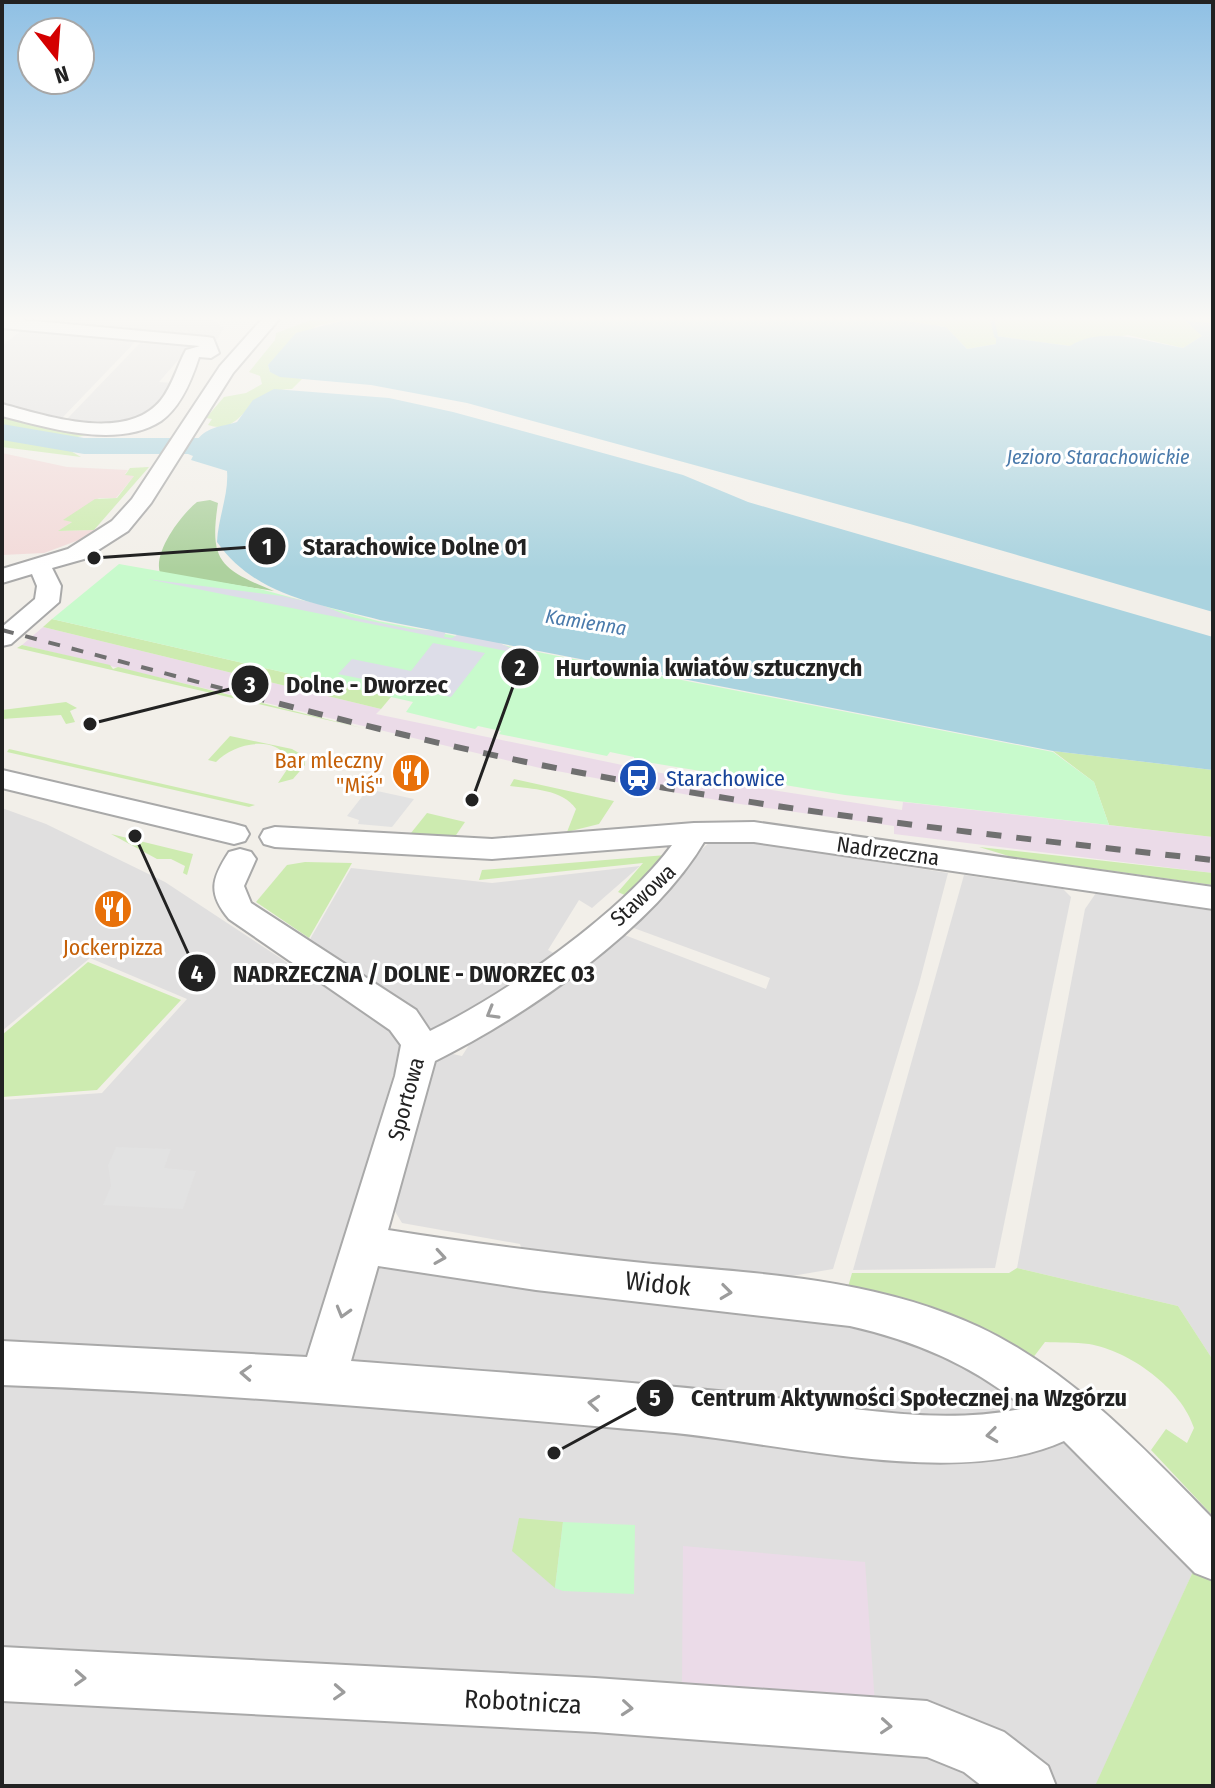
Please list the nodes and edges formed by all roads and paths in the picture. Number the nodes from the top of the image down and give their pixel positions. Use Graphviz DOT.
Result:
graph roads {
  1 [pos="167,401"];
  2 [pos="206,401"];
  3 [pos="2,410"];
  4 [pos="39,566"];
  5 [pos="2,569"];
  6 [pos="2,576"];
  7 [pos="2,639"];
  8 [pos="2,779"];
  9 [pos="2,790"];
  10 [pos="694,833"];
  11 [pos="250,846"];
  12 [pos="1213,898"];
  13 [pos="420,1052"];
  14 [pos="363,1245"];
  15 [pos="2,1363"];
  16 [pos="323,1379"];
  17 [pos="1065,1414"];
  18 [pos="1213,1555"];
  19 [pos="2,1674"];
  20 [pos="1028,1786"];
  1 -- 3 [label="street"];
  2 -- 4 [label="street"];
  4 -- 5 [label="street"];
  4 -- 6 [label="street"];
  4 -- 7 [label="street"];
  8 -- 11 [label="street, Nadrzeczna"];
  9 -- 11 [label="street, Nadrzeczna"];
  10 -- 11 [label="street, Nadrzeczna"];
  10 -- 12 [label="street, Nadrzeczna"];
  10 -- 13 [label="street, Stawowa, one-way"];
  11 -- 13 [label="street, Sportowa"];
  13 -- 14 [label="street, Sportowa"];
  14 -- 16 [label="street, one-way"];
  14 -- 17 [label="street, Widok, one-way"];
  16 -- 15 [label="street, one-way"];
  17 -- 16 [label="street, one-way"];
  17 -- 18 [label="street, Widok"];
  19 -- 20 [label="street, Robotnicza, one-way"];
}
